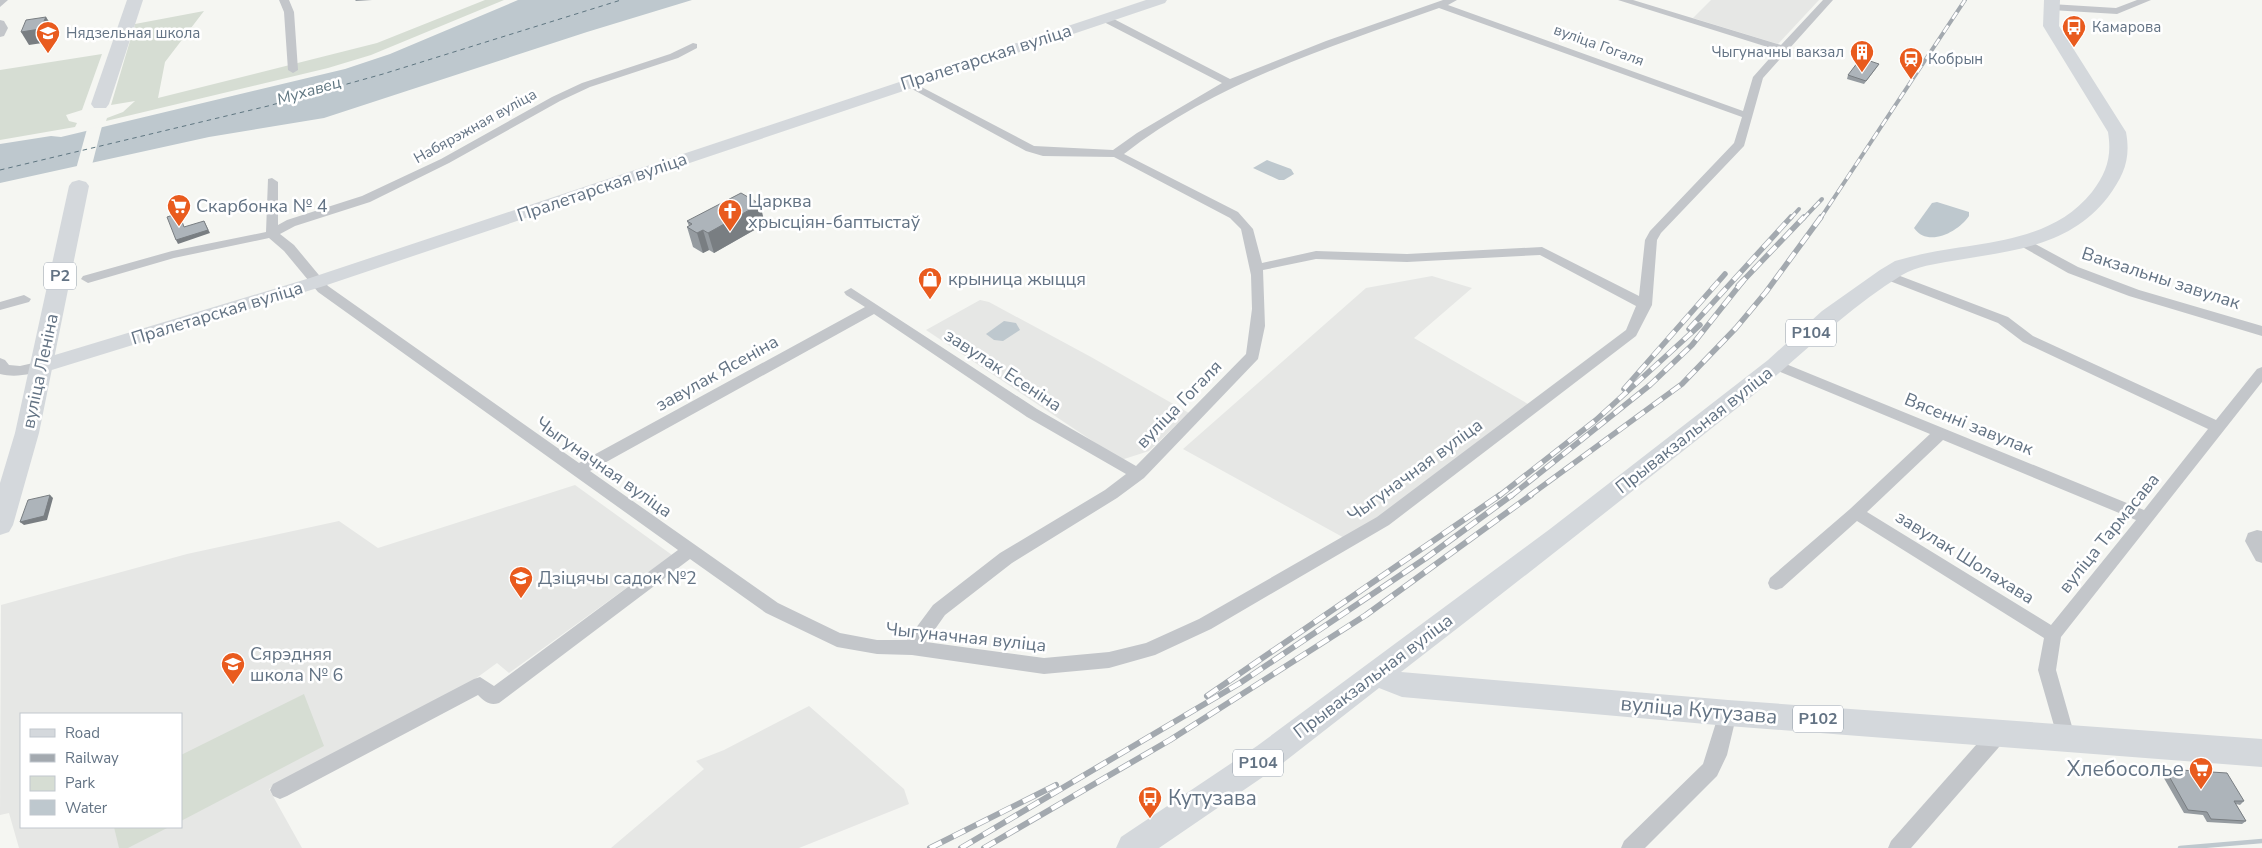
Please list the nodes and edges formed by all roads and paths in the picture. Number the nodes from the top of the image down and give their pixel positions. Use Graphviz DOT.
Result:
graph roads {
  1 [pos="3,0"];
  2 [pos="135,0"];
  3 [pos="284,0"];
  4 [pos="1160,0"];
  5 [pos="1427,0"];
  6 [pos="1452,0"];
  7 [pos="1623,0"];
  8 [pos="1828,0"];
  9 [pos="2146,0"];
  10 [pos="0,4"];
  11 [pos="1438,4"];
  12 [pos="2052,4"];
  13 [pos="1104,18"];
  14 [pos="0,23"];
  15 [pos="0,34"];
  16 [pos="693,46"];
  17 [pos="1783,48"];
  18 [pos="292,70"];
  19 [pos="1230,83"];
  20 [pos="906,84"];
  21 [pos="100,104"];
  22 [pos="1748,116"];
  23 [pos="1116,154"];
  24 [pos="272,182"];
  25 [pos="79,186"];
  26 [pos="272,234"];
  27 [pos="2024,242"];
  28 [pos="1256,268"];
  29 [pos="1887,276"];
  30 [pos="88,279"];
  31 [pos="317,282"];
  32 [pos="851,292"];
  33 [pos="24,299"];
  34 [pos="1645,304"];
  35 [pos="0,306"];
  36 [pos="874,308"];
  37 [pos="2262,331"];
  38 [pos="0,363"];
  39 [pos="1776,365"];
  40 [pos="42,366"];
  41 [pos="2262,372"];
  42 [pos="2218,427"];
  43 [pos="1940,433"];
  44 [pos="577,471"];
  45 [pos="1138,474"];
  46 [pos="1856,513"];
  47 [pos="2,516"];
  48 [pos="2148,518"];
  49 [pos="2257,536"];
  50 [pos="690,550"];
  51 [pos="2262,556"];
  52 [pos="1776,583"];
  53 [pos="2052,635"];
  54 [pos="912,648"];
  55 [pos="1379,672"];
  56 [pos="1728,713"];
  57 [pos="1999,732"];
  58 [pos="2066,738"];
  59 [pos="2262,753"];
  60 [pos="280,790"];
  61 [pos="1132,848"];
  62 [pos="1631,848"];
  63 [pos="1898,848"];
  1 -- 10 [label="street"];
  2 -- 21 [label="main road"];
  3 -- 18 [label="street"];
  4 -- 13 [label="main road, Пралетарская вуліца"];
  5 -- 11 [label="street, вуліца Гогаля"];
  6 -- 11 [label="street"];
  7 -- 17 [label="street"];
  8 -- 17 [label="street, Чыгуначная вуліца"];
  9 -- 12 [label="street"];
  11 -- 19 [label="street"];
  11 -- 22 [label="street, вуліца Гогаля"];
  12 -- 27 [label="main road, Прывакзальная вуліца / Р104"];
  13 -- 19 [label="street"];
  13 -- 20 [label="main road, Пралетарская вуліца"];
  14 -- 15 [label="street"];
  16 -- 26 [label="street, Набярэжная вуліца"];
  17 -- 22 [label="street, Чыгуначная вуліца"];
  19 -- 23 [label="street"];
  20 -- 23 [label="street, вуліца Гогаля"];
  20 -- 31 [label="main road, Пралетарская вуліца"];
  22 -- 34 [label="street, Чыгуначная вуліца"];
  23 -- 28 [label="street, вуліца Гогаля"];
  24 -- 26 [label="street"];
  25 -- 40 [label="main road, вуліца Леніна / Р2"];
  26 -- 30 [label="street"];
  26 -- 31 [label="street, Чыгуначная вуліца"];
  27 -- 29 [label="main road, Прывакзальная вуліца / Р104"];
  27 -- 37 [label="street, Вакзальны завулак"];
  28 -- 34 [label="street"];
  28 -- 45 [label="street, вуліца Гогаля"];
  29 -- 39 [label="main road, Прывакзальная вуліца / Р104"];
  29 -- 42 [label="street"];
  31 -- 40 [label="main road, Пралетарская вуліца"];
  31 -- 44 [label="street, Чыгуначная вуліца"];
  32 -- 36 [label="street, завулак Есеніна"];
  33 -- 35 [label="street"];
  34 -- 54 [label="street, Чыгуначная вуліца"];
  36 -- 44 [label="street, завулак Ясеніна"];
  36 -- 45 [label="street, завулак Есеніна"];
  38 -- 40 [label="street"];
  39 -- 43 [label="street, Вясенні завулак"];
  39 -- 55 [label="main road, Прывакзальная вуліца / Р104"];
  40 -- 47 [label="main road, вуліца Леніна / Р2"];
  41 -- 42 [label="street, вуліца Тармасава"];
  42 -- 48 [label="street, вуліца Тармасава"];
  43 -- 46 [label="street"];
  43 -- 48 [label="street, Вясенні завулак"];
  44 -- 50 [label="street, Чыгуначная вуліца"];
  45 -- 54 [label="street, вуліца Гогаля"];
  46 -- 52 [label="street"];
  46 -- 53 [label="street, завулак Шолахава"];
  48 -- 53 [label="street, вуліца Тармасава"];
  49 -- 51 [label="street"];
  50 -- 54 [label="street, Чыгуначная вуліца"];
  50 -- 60 [label="street"];
  53 -- 58 [label="street"];
  55 -- 56 [label="main road, вуліца Кутузава / Р102"];
  55 -- 61 [label="main road, Прывакзальная вуліца / Р104"];
  56 -- 57 [label="main road, вуліца Кутузава / Р102"];
  56 -- 62 [label="street"];
  57 -- 58 [label="main road, вуліца Кутузава / Р102"];
  57 -- 63 [label="street"];
  58 -- 59 [label="main road, вуліца Кутузава / Р102"];
}
